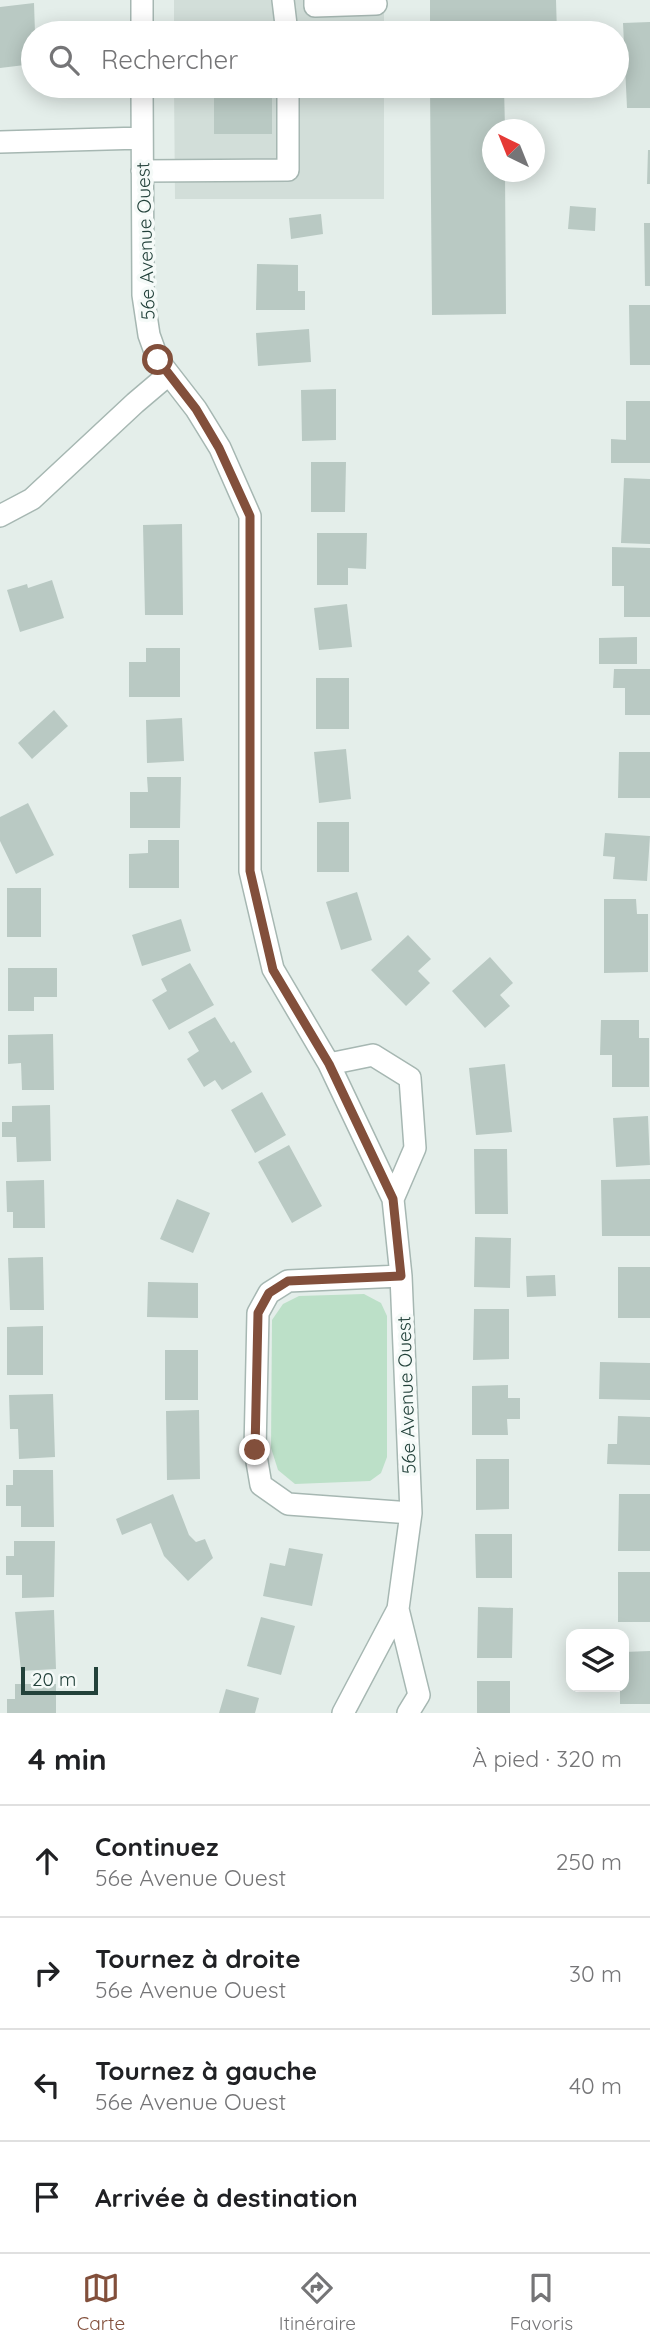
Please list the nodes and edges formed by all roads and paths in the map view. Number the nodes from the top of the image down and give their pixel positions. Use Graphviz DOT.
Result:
graph roads {
  1 [pos="142,0"];
  2 [pos="283,0"];
  3 [pos="315,0"];
  4 [pos="376,4"];
  5 [pos="142,21"];
  6 [pos="286,21"];
  7 [pos="142,98"];
  8 [pos="288,98"];
  9 [pos="142,138"];
  10 [pos="0,142"];
  11 [pos="142,171"];
  12 [pos="168,375"];
  13 [pos="0,516"];
  14 [pos="329,1064"];
  15 [pos="393,1199"];
  16 [pos="401,1276"];
  17 [pos="411,1513"];
  18 [pos="398,1609"];
  19 [pos="343,1713"];
  20 [pos="408,1713"];
  1 -- 5 [label="street"];
  2 -- 6 [label="street"];
  3 -- 4 [label="street"];
  7 -- 9 [label="street, 56e Avenue Ouest"];
  8 -- 11 [label="street"];
  9 -- 10 [label="street"];
  9 -- 11 [label="street, 56e Avenue Ouest"];
  11 -- 12 [label="street, 56e Avenue Ouest"];
  12 -- 13 [label="street"];
  12 -- 14 [label="street, 56e Avenue Ouest"];
  14 -- 15 [label="street, 56e Avenue Ouest"];
  14 -- 15 [label="street, 56e Avenue Ouest"];
  15 -- 16 [label="street, 56e Avenue Ouest"];
  16 -- 17 [label="street, 56e Avenue Ouest"];
  16 -- 17 [label="street"];
  17 -- 18 [label="street, 56e Avenue Ouest"];
  18 -- 19 [label="street, 56e Avenue Ouest"];
  18 -- 20 [label="street, 56e Avenue Ouest"];
}
